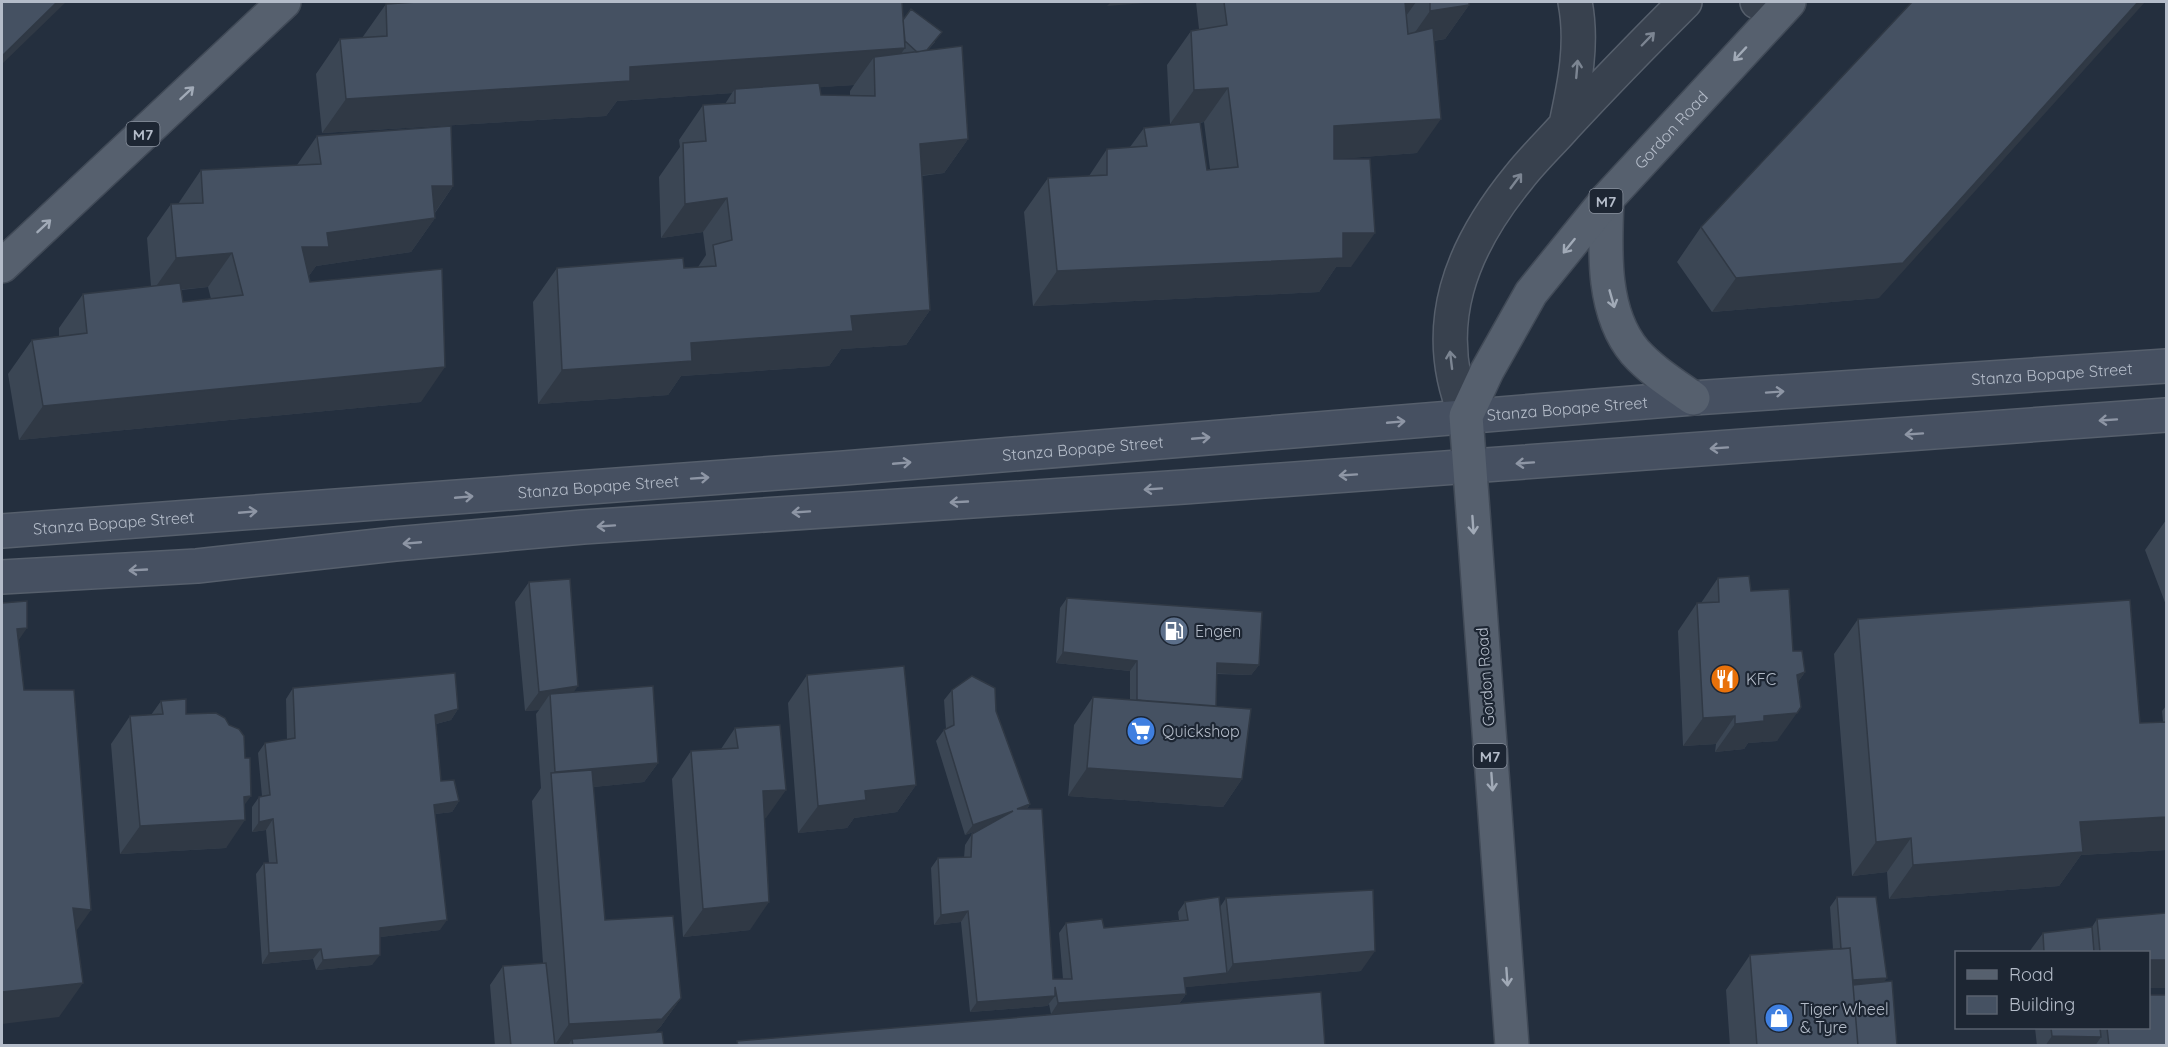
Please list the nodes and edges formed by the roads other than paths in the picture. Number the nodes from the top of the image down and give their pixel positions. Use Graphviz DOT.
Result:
graph roads {
  1 [pos="284,2"];
  2 [pos="1575,2"];
  3 [pos="1685,2"];
  4 [pos="1775,5"];
  5 [pos="1565,126"];
  6 [pos="1607,200"];
  7 [pos="2,266"];
  8 [pos="2166,366"];
  9 [pos="1693,398"];
  10 [pos="2166,415"];
  11 [pos="1466,416"];
  12 [pos="1469,467"];
  13 [pos="2,531"];
  14 [pos="2,578"];
  15 [pos="1512,1046"];
  7 -- 1 [label="main road, M7, one-way"];
  5 -- 2 [label="street, one-way"];
  5 -- 3 [label="street, Gordon Road, one-way"];
  4 -- 6 [label="main road, Gordon Road / M7, one-way"];
  11 -- 5 [label="street, Gordon Road, one-way"];
  6 -- 9 [label="main road, one-way"];
  6 -- 11 [label="main road, Gordon Road / M7, one-way"];
  9 -- 8 [label="main road, Stanza Bopape Street, one-way"];
  9 -- 11 [label="main road, Stanza Bopape Street"];
  10 -- 12 [label="main road, one-way"];
  11 -- 12 [label="main road, Gordon Road / M7"];
  13 -- 11 [label="main road, Stanza Bopape Street, one-way"];
  12 -- 14 [label="main road, one-way"];
  12 -- 15 [label="main road, Gordon Road / M7, one-way"];
}
